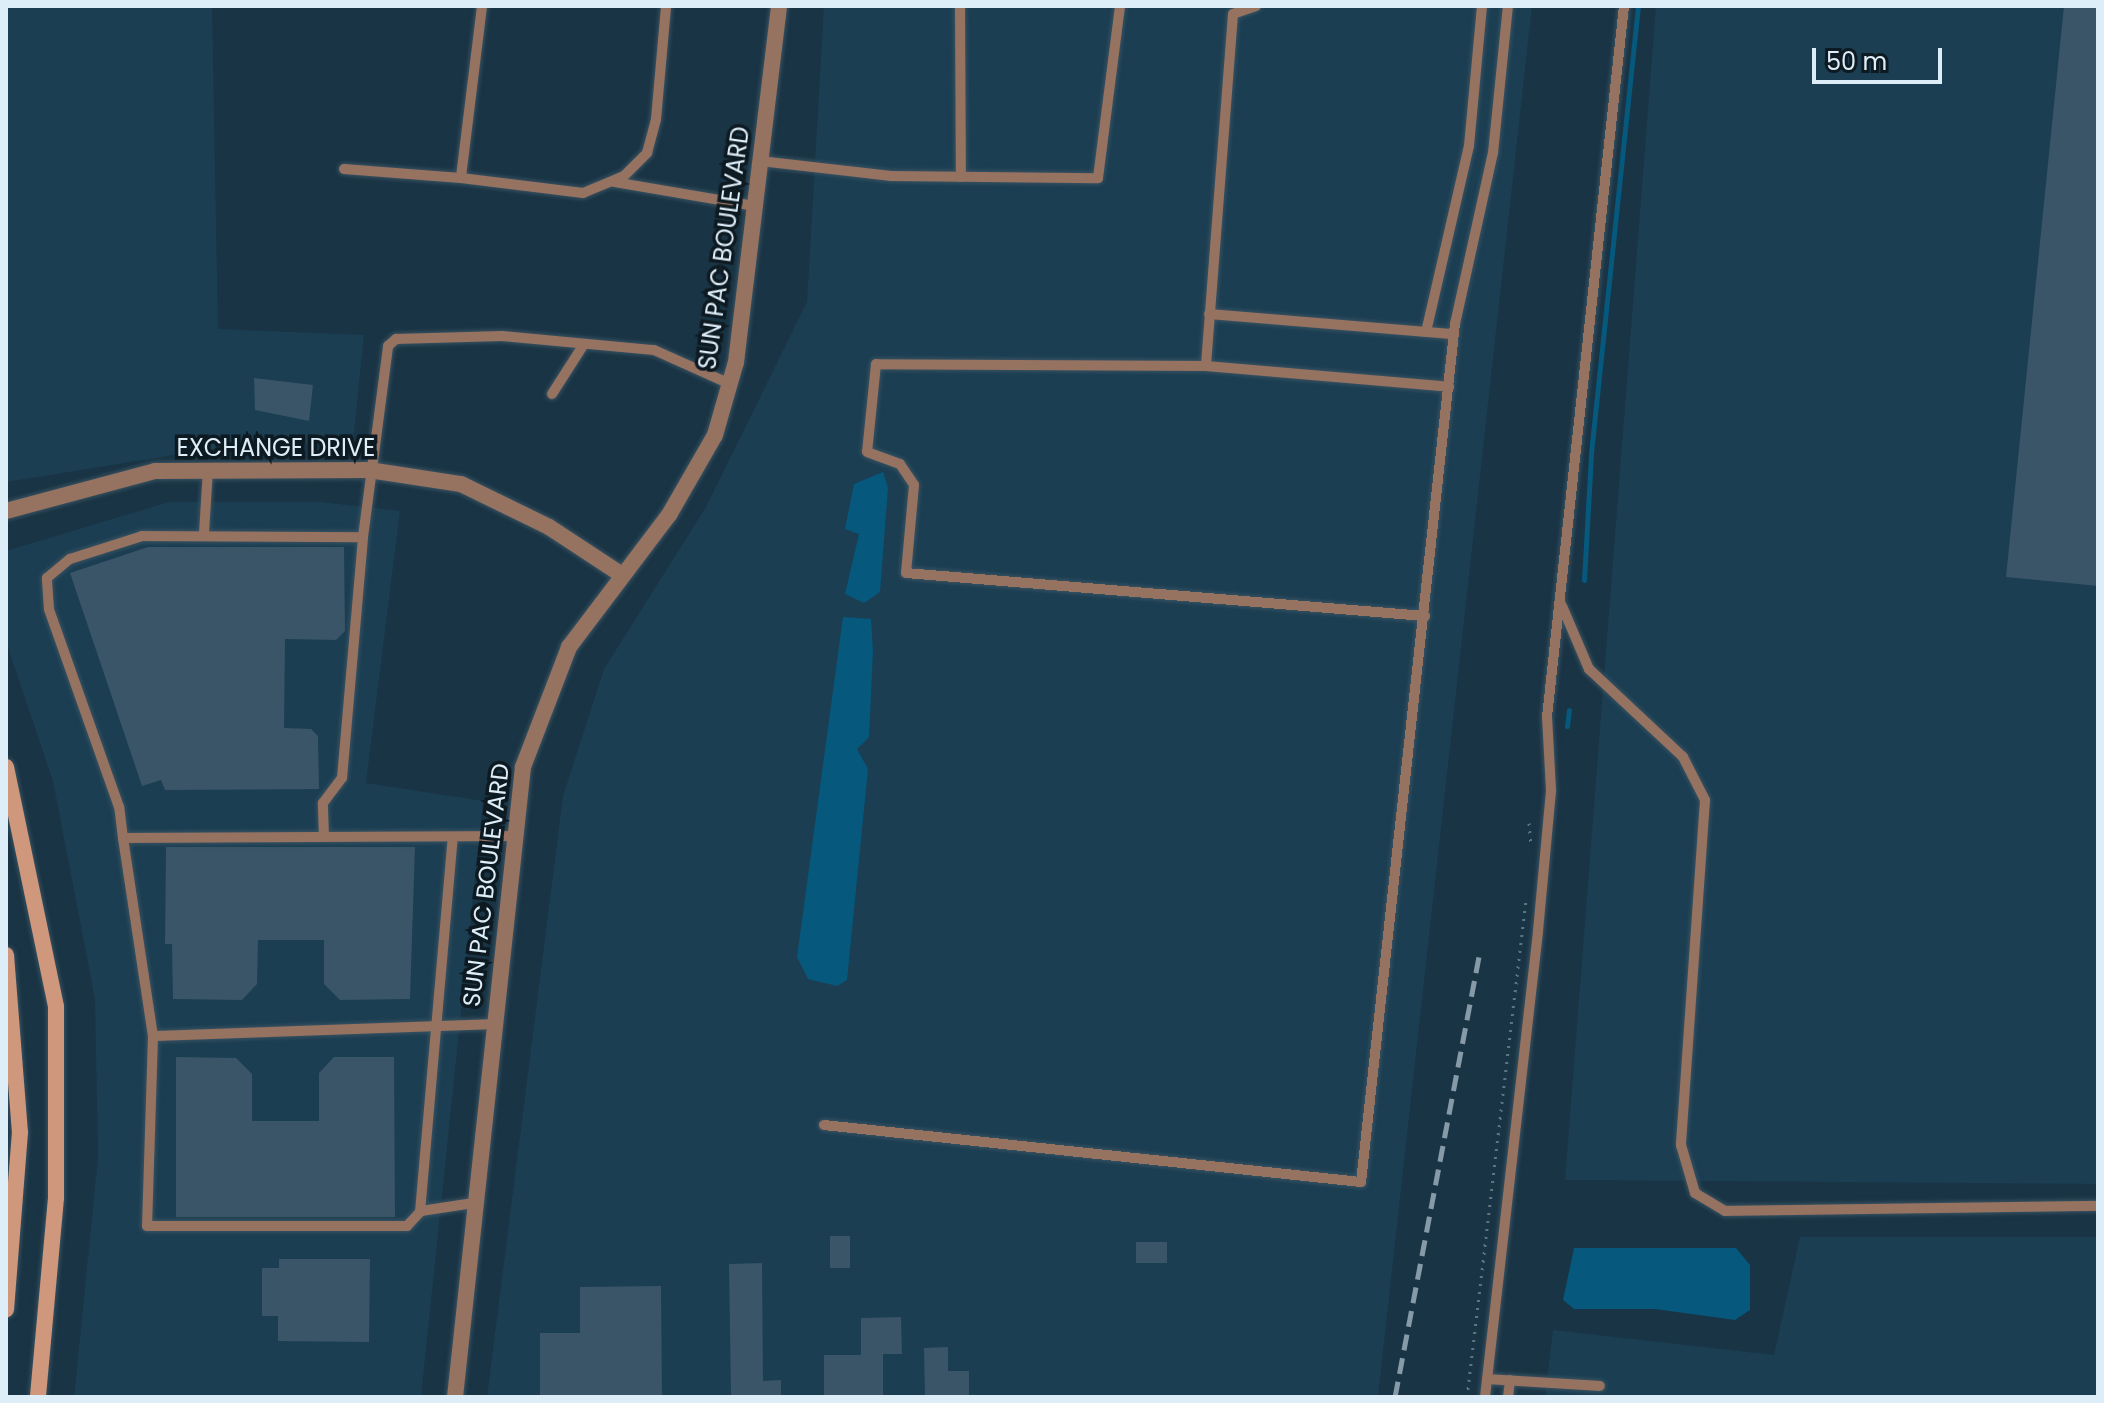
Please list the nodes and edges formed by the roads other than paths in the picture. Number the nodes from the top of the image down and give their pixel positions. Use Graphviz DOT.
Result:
graph roads {
  1 [pos="482,6"];
  2 [pos="666,6"];
  3 [pos="779,6"];
  4 [pos="960,6"];
  5 [pos="1120,6"];
  6 [pos="1256,6"];
  7 [pos="1482,6"];
  8 [pos="1508,6"];
  9 [pos="1624,6"];
  10 [pos="760,161"];
  11 [pos="344,169"];
  12 [pos="961,177"];
  13 [pos="461,178"];
  14 [pos="614,182"];
  15 [pos="755,206"];
  16 [pos="1209,314"];
  17 [pos="1426,332"];
  18 [pos="1454,334"];
  19 [pos="584,344"];
  20 [pos="1206,366"];
  21 [pos="730,384"];
  22 [pos="1449,387"];
  23 [pos="552,394"];
  24 [pos="208,469"];
  25 [pos="375,471"];
  26 [pos="6,511"];
  27 [pos="204,533"];
  28 [pos="363,537"];
  29 [pos="622,575"];
  30 [pos="1560,600"];
  31 [pos="1425,616"];
  32 [pos="6,767"];
  33 [pos="512,836"];
  34 [pos="324,837"];
  35 [pos="453,837"];
  36 [pos="123,838"];
  37 [pos="6,955"];
  38 [pos="439,1022"];
  39 [pos="492,1024"];
  40 [pos="153,1036"];
  41 [pos="824,1125"];
  42 [pos="473,1203"];
  43 [pos="2098,1206"];
  44 [pos="420,1212"];
  45 [pos="6,1309"];
  46 [pos="1487,1379"];
  47 [pos="1510,1380"];
  48 [pos="1600,1386"];
  49 [pos="38,1397"];
  50 [pos="455,1397"];
  51 [pos="1485,1397"];
  52 [pos="1508,1397"];
  1 -- 13 [label="lane"];
  2 -- 14 [label="lane"];
  3 -- 10 [label="street, SUN PAC BOULEVARD"];
  4 -- 12 [label="lane"];
  5 -- 12 [label="lane"];
  6 -- 16 [label="lane"];
  7 -- 17 [label="lane"];
  8 -- 18 [label="lane"];
  9 -- 30 [label="lane"];
  10 -- 12 [label="lane"];
  10 -- 15 [label="street, SUN PAC BOULEVARD"];
  11 -- 13 [label="lane"];
  13 -- 14 [label="lane"];
  14 -- 15 [label="lane"];
  15 -- 21 [label="street, SUN PAC BOULEVARD"];
  16 -- 17 [label="lane"];
  16 -- 20 [label="lane"];
  17 -- 18 [label="lane"];
  18 -- 22 [label="lane"];
  19 -- 21 [label="lane"];
  19 -- 23 [label="lane"];
  19 -- 25 [label="lane"];
  20 -- 22 [label="lane"];
  20 -- 31 [label="lane"];
  21 -- 29 [label="street, SUN PAC BOULEVARD"];
  22 -- 31 [label="lane"];
  24 -- 25 [label="street, EXCHANGE DRIVE"];
  24 -- 26 [label="street, EXCHANGE DRIVE"];
  24 -- 27 [label="lane"];
  25 -- 28 [label="lane"];
  25 -- 29 [label="street, EXCHANGE DRIVE"];
  27 -- 28 [label="lane"];
  27 -- 36 [label="lane"];
  28 -- 34 [label="lane"];
  29 -- 33 [label="street, SUN PAC BOULEVARD"];
  30 -- 43 [label="lane"];
  30 -- 46 [label="lane"];
  31 -- 41 [label="lane"];
  32 -- 49 [label="main road"];
  33 -- 35 [label="lane"];
  33 -- 39 [label="street, SUN PAC BOULEVARD"];
  34 -- 35 [label="lane"];
  34 -- 36 [label="lane"];
  35 -- 38 [label="lane"];
  36 -- 40 [label="lane"];
  37 -- 45 [label="main road"];
  38 -- 39 [label="lane"];
  38 -- 40 [label="lane"];
  38 -- 44 [label="lane"];
  39 -- 42 [label="street, SUN PAC BOULEVARD"];
  40 -- 44 [label="lane"];
  42 -- 44 [label="lane"];
  42 -- 50 [label="street, SUN PAC BOULEVARD"];
  46 -- 47 [label="lane"];
  46 -- 51 [label="lane"];
  47 -- 48 [label="lane"];
  47 -- 52 [label="lane"];
}
